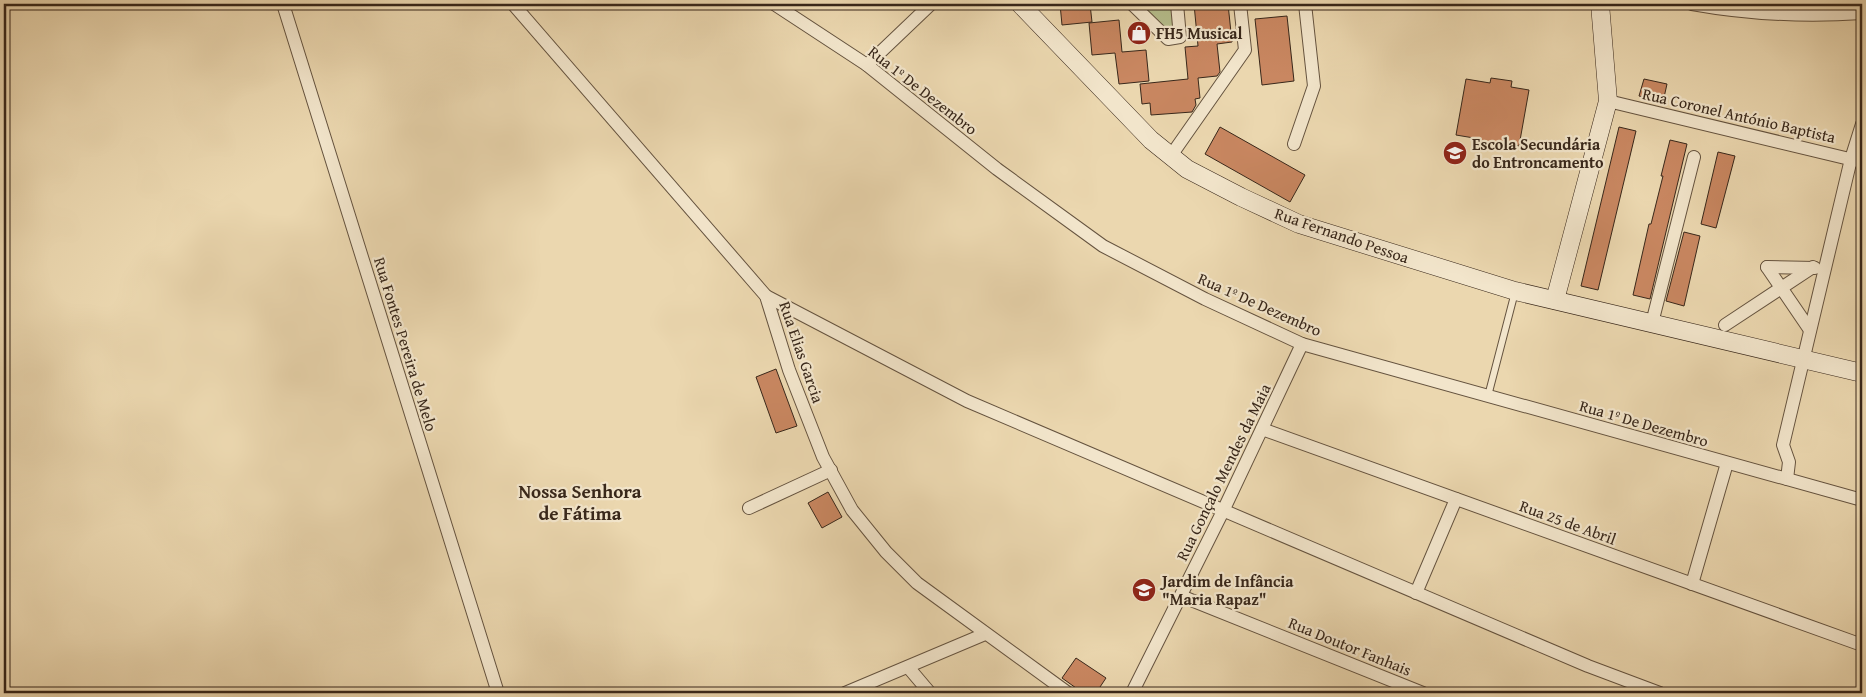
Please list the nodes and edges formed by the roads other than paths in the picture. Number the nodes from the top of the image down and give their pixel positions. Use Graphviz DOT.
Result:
graph roads {
  1 [pos="283,4"];
  2 [pos="513,4"];
  3 [pos="774,4"];
  4 [pos="932,4"];
  5 [pos="1020,4"];
  6 [pos="1132,4"];
  7 [pos="1177,4"];
  8 [pos="1240,4"];
  9 [pos="1305,4"];
  10 [pos="1600,4"];
  11 [pos="1692,4"];
  12 [pos="1819,10"];
  13 [pos="1862,12"];
  14 [pos="867,65"];
  15 [pos="1608,101"];
  16 [pos="1862,124"];
  17 [pos="1294,144"];
  18 [pos="1170,157"];
  19 [pos="1694,157"];
  20 [pos="1857,160"];
  21 [pos="1819,268"];
  22 [pos="1781,288"];
  23 [pos="1515,291"];
  24 [pos="766,296"];
  25 [pos="1556,300"];
  26 [pos="1652,323"];
  27 [pos="1725,325"];
  28 [pos="1810,330"];
  29 [pos="1302,344"];
  30 [pos="1803,358"];
  31 [pos="1862,373"];
  32 [pos="1488,396"];
  33 [pos="1262,429"];
  34 [pos="1727,463"];
  35 [pos="830,470"];
  36 [pos="1787,480"];
  37 [pos="1456,499"];
  38 [pos="1862,500"];
  39 [pos="750,508"];
  40 [pos="1224,509"];
  41 [pos="1692,584"];
  42 [pos="1416,592"];
  43 [pos="1181,596"];
  44 [pos="985,634"];
  45 [pos="1862,645"];
  46 [pos="908,667"];
  47 [pos="1405,690"];
  48 [pos="498,693"];
  49 [pos="845,693"];
  50 [pos="930,693"];
  51 [pos="1066,693"];
  52 [pos="1132,693"];
  53 [pos="1423,693"];
  54 [pos="1660,693"];
  1 -- 48 [label="street, Rua Fontes Pereira de Melo"];
  2 -- 24 [label="street, Rua Elias Garcia"];
  3 -- 14 [label="street, Rua 1º De Dezembro"];
  4 -- 14 [label="street"];
  5 -- 18 [label="street, Rua Fernando Pessoa"];
  6 -- 7 [label="street"];
  8 -- 18 [label="street"];
  9 -- 17 [label="street"];
  10 -- 15 [label="street"];
  11 -- 12 [label="street"];
  12 -- 13 [label="street"];
  14 -- 29 [label="street, Rua 1º De Dezembro"];
  15 -- 20 [label="street, Rua Coronel António Baptista"];
  15 -- 25 [label="street"];
  16 -- 20 [label="street"];
  18 -- 23 [label="street, Rua Fernando Pessoa"];
  19 -- 26 [label="street"];
  20 -- 21 [label="street"];
  21 -- 22 [label="street"];
  21 -- 22 [label="street"];
  21 -- 28 [label="street"];
  22 -- 27 [label="street"];
  22 -- 28 [label="street"];
  23 -- 25 [label="street, Rua Fernando Pessoa"];
  23 -- 32 [label="lane"];
  24 -- 35 [label="street, Rua Elias Garcia"];
  24 -- 40 [label="street"];
  25 -- 26 [label="street, Rua Fernando Pessoa"];
  26 -- 30 [label="street, Rua Fernando Pessoa"];
  28 -- 30 [label="street"];
  29 -- 32 [label="street, Rua 1º De Dezembro"];
  29 -- 33 [label="street, Rua Gonçalo Mendes da Maia"];
  30 -- 31 [label="street, Rua Fernando Pessoa"];
  30 -- 36 [label="street"];
  32 -- 34 [label="street, Rua 1º De Dezembro"];
  33 -- 37 [label="street, Rua 25 de Abril"];
  33 -- 40 [label="street, Rua Gonçalo Mendes da Maia"];
  34 -- 36 [label="street, Rua 1º De Dezembro"];
  34 -- 41 [label="street"];
  35 -- 39 [label="street"];
  35 -- 44 [label="street, Rua Elias Garcia"];
  36 -- 38 [label="street, Rua 1º De Dezembro"];
  37 -- 41 [label="street, Rua 25 de Abril"];
  37 -- 42 [label="street"];
  40 -- 42 [label="street"];
  40 -- 43 [label="street, Rua Gonçalo Mendes da Maia"];
  41 -- 45 [label="street, Rua 25 de Abril"];
  42 -- 54 [label="street"];
  43 -- 47 [label="street, Rua Doutor Fanhais"];
  43 -- 52 [label="street, Rua Gonçalo Mendes da Maia"];
  44 -- 46 [label="street"];
  44 -- 51 [label="street, Rua Elias Garcia"];
  46 -- 49 [label="street"];
  46 -- 50 [label="street"];
  47 -- 53 [label="street, Rua Doutor Fanhais"];
}
